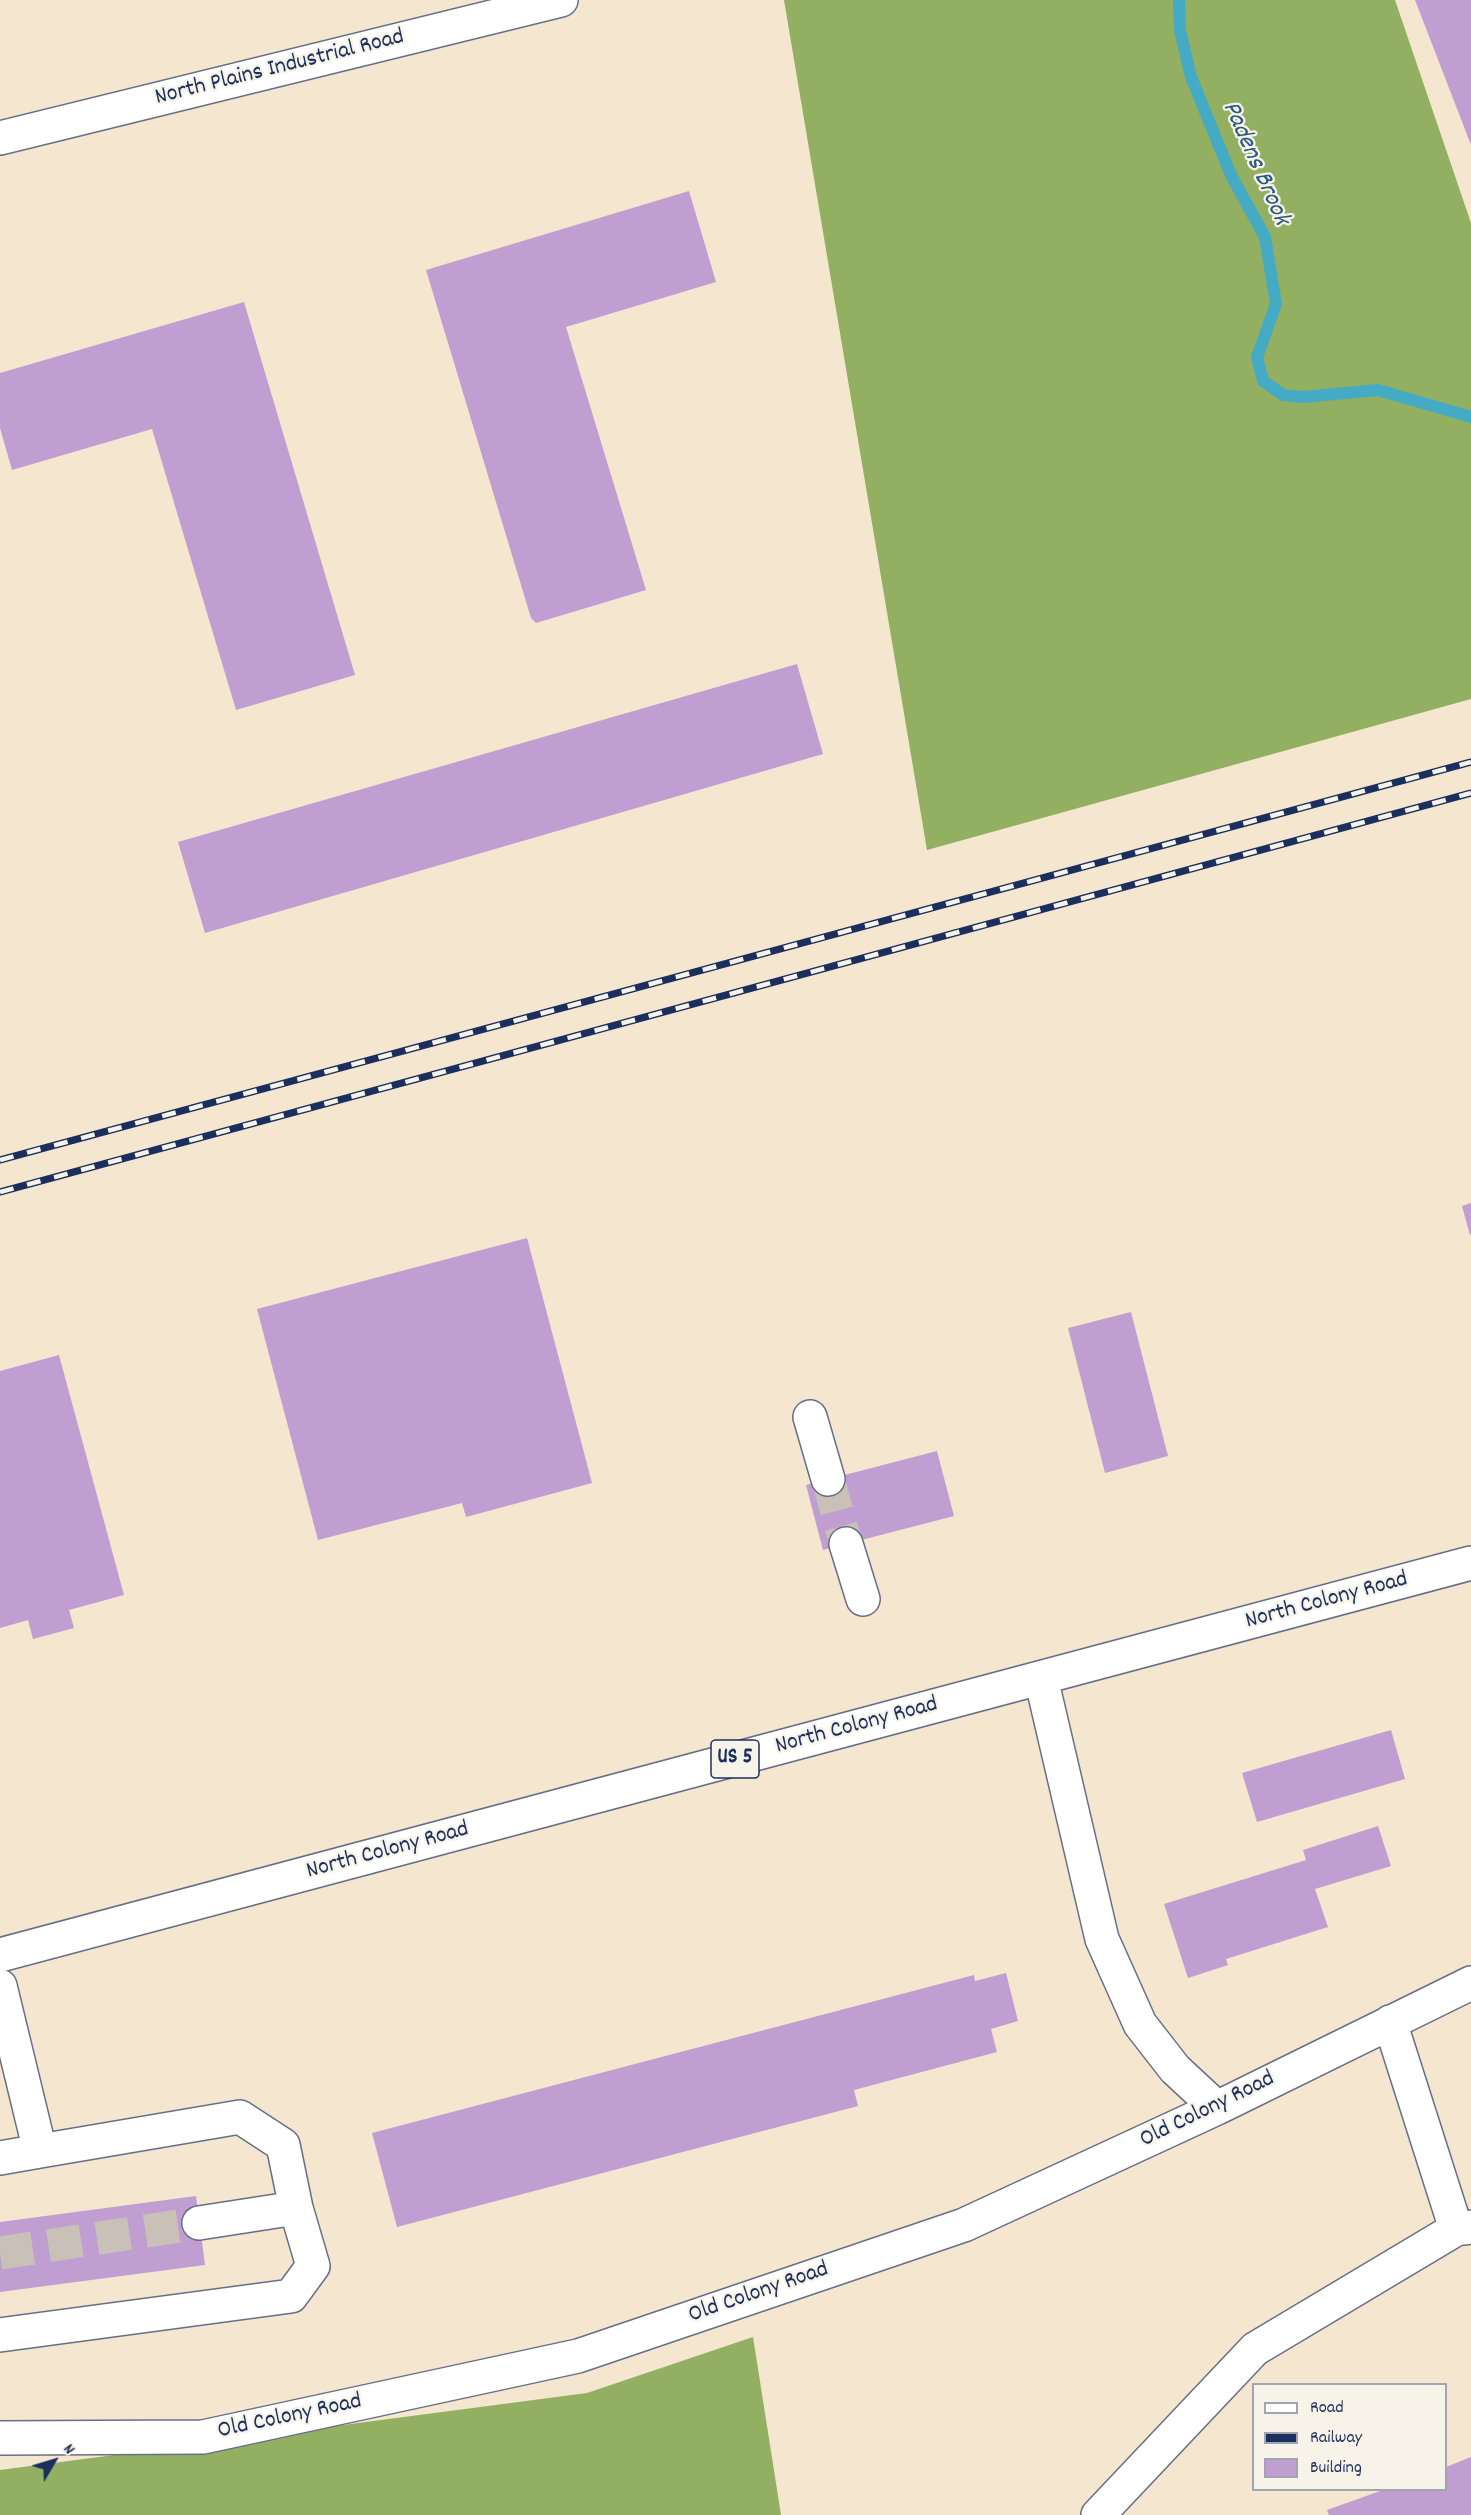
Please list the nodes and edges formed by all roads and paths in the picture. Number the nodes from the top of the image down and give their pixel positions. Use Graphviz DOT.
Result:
graph roads {
  1 [pos="561,0"];
  2 [pos="0,138"];
  3 [pos="810,1417"];
  4 [pos="828,1479"];
  5 [pos="846,1544"];
  6 [pos="1471,1563"];
  7 [pos="863,1599"];
  8 [pos="1041,1678"];
  9 [pos="0,1955"];
  10 [pos="1471,1983"];
  11 [pos="0,1986"];
  12 [pos="1390,2022"];
  13 [pos="1217,2108"];
  14 [pos="40,2151"];
  15 [pos="0,2158"];
  16 [pos="296,2208"];
  17 [pos="199,2223"];
  18 [pos="1464,2228"];
  19 [pos="0,2335"];
  20 [pos="0,2438"];
  21 [pos="1098,2515"];
  1 -- 2 [label="street, North Plains Industrial Road"];
  3 -- 4 [label="street"];
  5 -- 7 [label="street"];
  6 -- 8 [label="street, North Colony Road / US 5"];
  8 -- 9 [label="street, North Colony Road / US 5"];
  8 -- 13 [label="street"];
  10 -- 12 [label="street, Old Colony Road"];
  11 -- 14 [label="street"];
  12 -- 13 [label="street, Old Colony Road"];
  12 -- 18 [label="street"];
  13 -- 20 [label="street, Old Colony Road"];
  14 -- 15 [label="street"];
  14 -- 16 [label="street"];
  16 -- 17 [label="street"];
  16 -- 19 [label="street"];
  18 -- 21 [label="street"];
}
